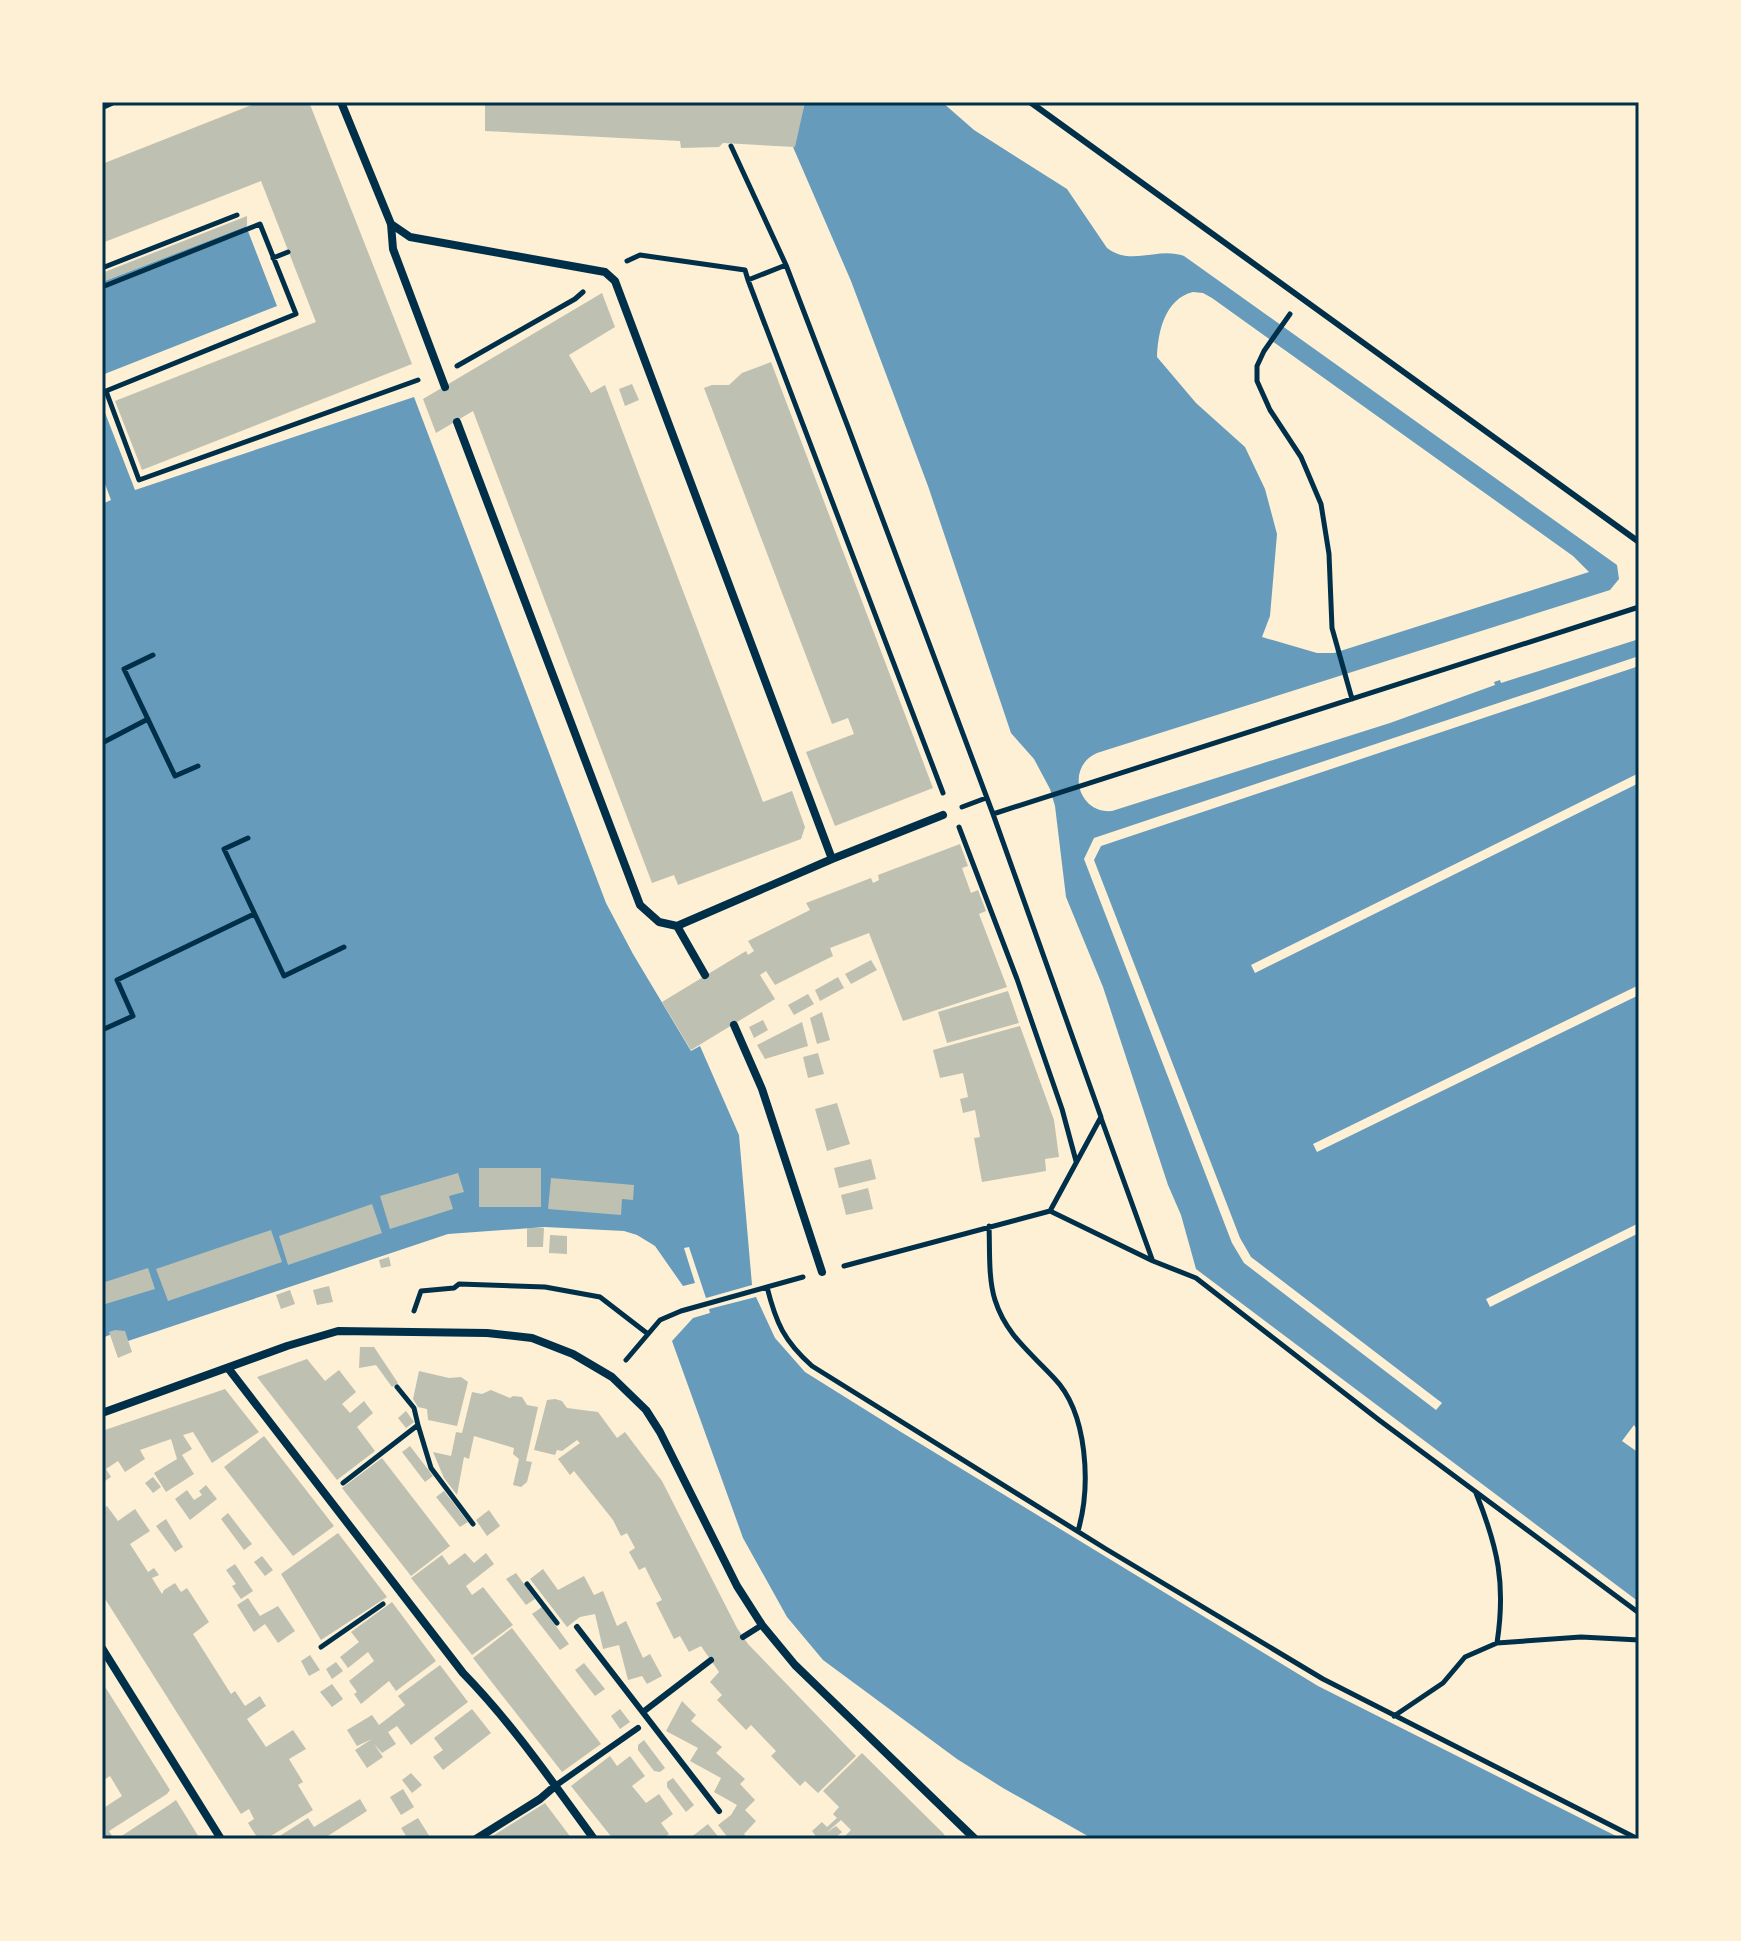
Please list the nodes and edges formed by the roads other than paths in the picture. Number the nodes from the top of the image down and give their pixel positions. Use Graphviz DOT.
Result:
graph roads {
  1 [pos="111,102"];
  2 [pos="341,102"];
  3 [pos="1030,102"];
  4 [pos="102,106"];
  5 [pos="391,224"];
  6 [pos="445,387"];
  7 [pos="457,422"];
  8 [pos="1639,542"];
  9 [pos="943,815"];
  10 [pos="832,859"];
  11 [pos="677,926"];
  12 [pos="705,975"];
  13 [pos="734,1025"];
  14 [pos="822,1272"];
  15 [pos="228,1368"];
  16 [pos="102,1413"];
  17 [pos="762,1625"];
  18 [pos="577,1627"];
  19 [pos="743,1637"];
  20 [pos="102,1648"];
  21 [pos="711,1660"];
  22 [pos="643,1712"];
  23 [pos="638,1728"];
  24 [pos="555,1786"];
  25 [pos="719,1811"];
  26 [pos="221,1839"];
  27 [pos="476,1839"];
  28 [pos="594,1839"];
  29 [pos="975,1839"];
  1 -- 4 [label="street"];
  2 -- 5 [label="street"];
  3 -- 8 [label="lane"];
  5 -- 6 [label="street"];
  5 -- 10 [label="street"];
  7 -- 11 [label="street"];
  9 -- 10 [label="street"];
  10 -- 11 [label="street"];
  11 -- 12 [label="street"];
  13 -- 14 [label="street"];
  15 -- 16 [label="street"];
  15 -- 17 [label="street"];
  15 -- 24 [label="street"];
  17 -- 19 [label="lane"];
  17 -- 29 [label="street"];
  18 -- 22 [label="lane"];
  20 -- 26 [label="street"];
  21 -- 22 [label="lane"];
  22 -- 25 [label="lane"];
  23 -- 24 [label="lane"];
  24 -- 27 [label="street"];
  24 -- 28 [label="street"];
}
